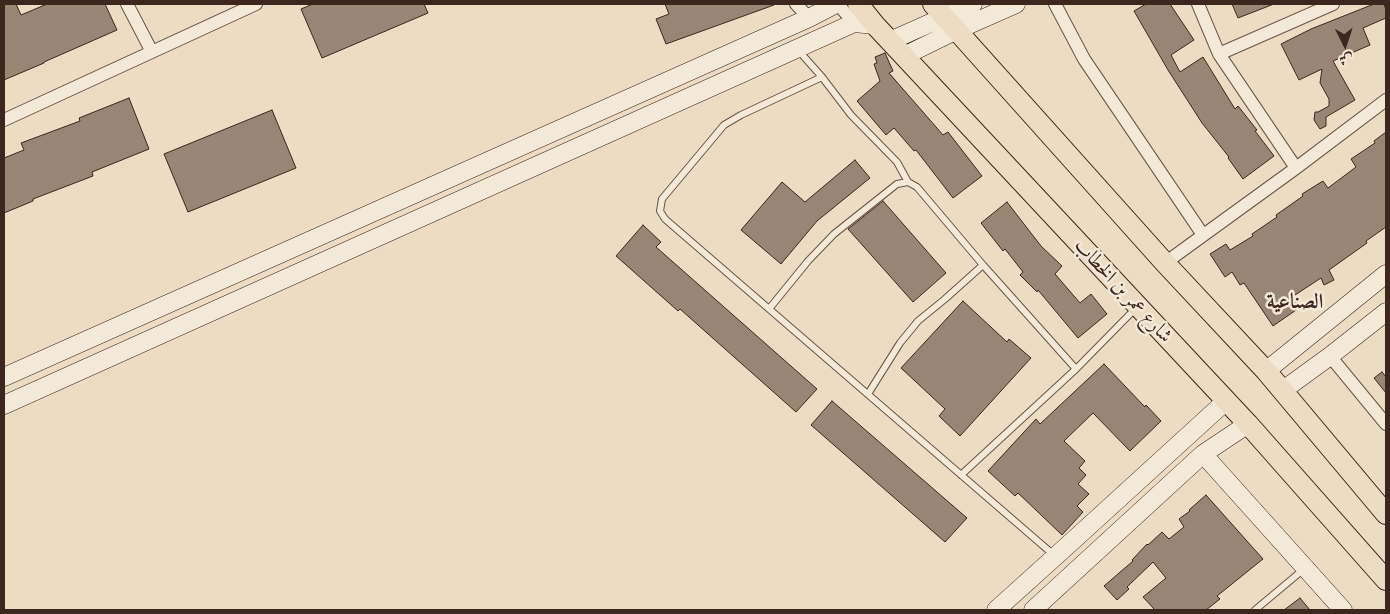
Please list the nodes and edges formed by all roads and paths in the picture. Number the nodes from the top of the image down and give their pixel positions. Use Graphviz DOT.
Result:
graph roads {
  1 [pos="127,4"];
  2 [pos="256,4"];
  3 [pos="796,4"];
  4 [pos="837,4"];
  5 [pos="858,4"];
  6 [pos="973,4"];
  7 [pos="1016,4"];
  8 [pos="1056,4"];
  9 [pos="1198,4"];
  10 [pos="1333,4"];
  11 [pos="945,17"];
  12 [pos="808,18"];
  13 [pos="854,23"];
  14 [pos="875,25"];
  15 [pos="890,41"];
  16 [pos="797,49"];
  17 [pos="152,52"];
  18 [pos="1219,54"];
  19 [pos="904,56"];
  20 [pos="822,77"];
  21 [pos="1386,100"];
  22 [pos="4,120"];
  23 [pos="1296,168"];
  24 [pos="908,182"];
  25 [pos="1203,235"];
  26 [pos="1165,263"];
  27 [pos="983,265"];
  28 [pos="1386,274"];
  29 [pos="1138,306"];
  30 [pos="769,309"];
  31 [pos="1386,312"];
  32 [pos="1330,356"];
  33 [pos="45,359"];
  34 [pos="1076,369"];
  35 [pos="1266,371"];
  36 [pos="4,377"];
  37 [pos="1282,391"];
  38 [pos="868,394"];
  39 [pos="4,399"];
  40 [pos="1226,401"];
  41 [pos="4,405"];
  42 [pos="1248,424"];
  43 [pos="1386,424"];
  44 [pos="1203,454"];
  45 [pos="961,475"];
  46 [pos="1386,514"];
  47 [pos="1056,557"];
  48 [pos="1305,568"];
  49 [pos="1386,580"];
  50 [pos="996,610"];
  51 [pos="1033,610"];
  52 [pos="1255,610"];
  53 [pos="1343,610"];
  1 -- 17 [label="street"];
  2 -- 17 [label="street"];
  3 -- 12 [label="street"];
  4 -- 12 [label="street"];
  4 -- 13 [label="street"];
  5 -- 14 [label="main road, شارع عمر بن الخطاب"];
  6 -- 11 [label="street"];
  7 -- 11 [label="street"];
  8 -- 25 [label="street"];
  9 -- 18 [label="street"];
  10 -- 18 [label="street"];
  11 -- 15 [label="street"];
  11 -- 19 [label="street"];
  11 -- 26 [label="main road"];
  12 -- 33 [label="street"];
  13 -- 14 [label="street"];
  13 -- 16 [label="street"];
  14 -- 15 [label="main road, شارع عمر بن الخطاب"];
  15 -- 19 [label="main road, شارع عمر بن الخطاب"];
  16 -- 20 [label="lane"];
  16 -- 41 [label="street"];
  17 -- 22 [label="street"];
  18 -- 23 [label="street"];
  19 -- 29 [label="main road, شارع عمر بن الخطاب"];
  20 -- 24 [label="lane"];
  20 -- 30 [label="lane"];
  21 -- 23 [label="street"];
  23 -- 25 [label="street"];
  24 -- 27 [label="lane"];
  24 -- 30 [label="lane"];
  25 -- 26 [label="street"];
  26 -- 35 [label="main road"];
  27 -- 34 [label="lane"];
  27 -- 38 [label="lane"];
  28 -- 35 [label="street"];
  29 -- 34 [label="lane"];
  29 -- 40 [label="main road, شارع عمر بن الخطاب"];
  30 -- 38 [label="lane"];
  31 -- 32 [label="street"];
  32 -- 37 [label="street"];
  32 -- 43 [label="street"];
  33 -- 36 [label="street"];
  33 -- 39 [label="street"];
  34 -- 45 [label="lane"];
  35 -- 37 [label="main road"];
  37 -- 46 [label="main road"];
  38 -- 45 [label="lane"];
  40 -- 42 [label="main road, شارع عمر بن الخطاب"];
  40 -- 47 [label="street"];
  42 -- 44 [label="street"];
  42 -- 49 [label="main road, شارع عمر بن الخطاب"];
  44 -- 48 [label="street"];
  44 -- 51 [label="street"];
  45 -- 47 [label="lane"];
  47 -- 50 [label="street"];
  48 -- 52 [label="lane"];
  48 -- 53 [label="street"];
}
